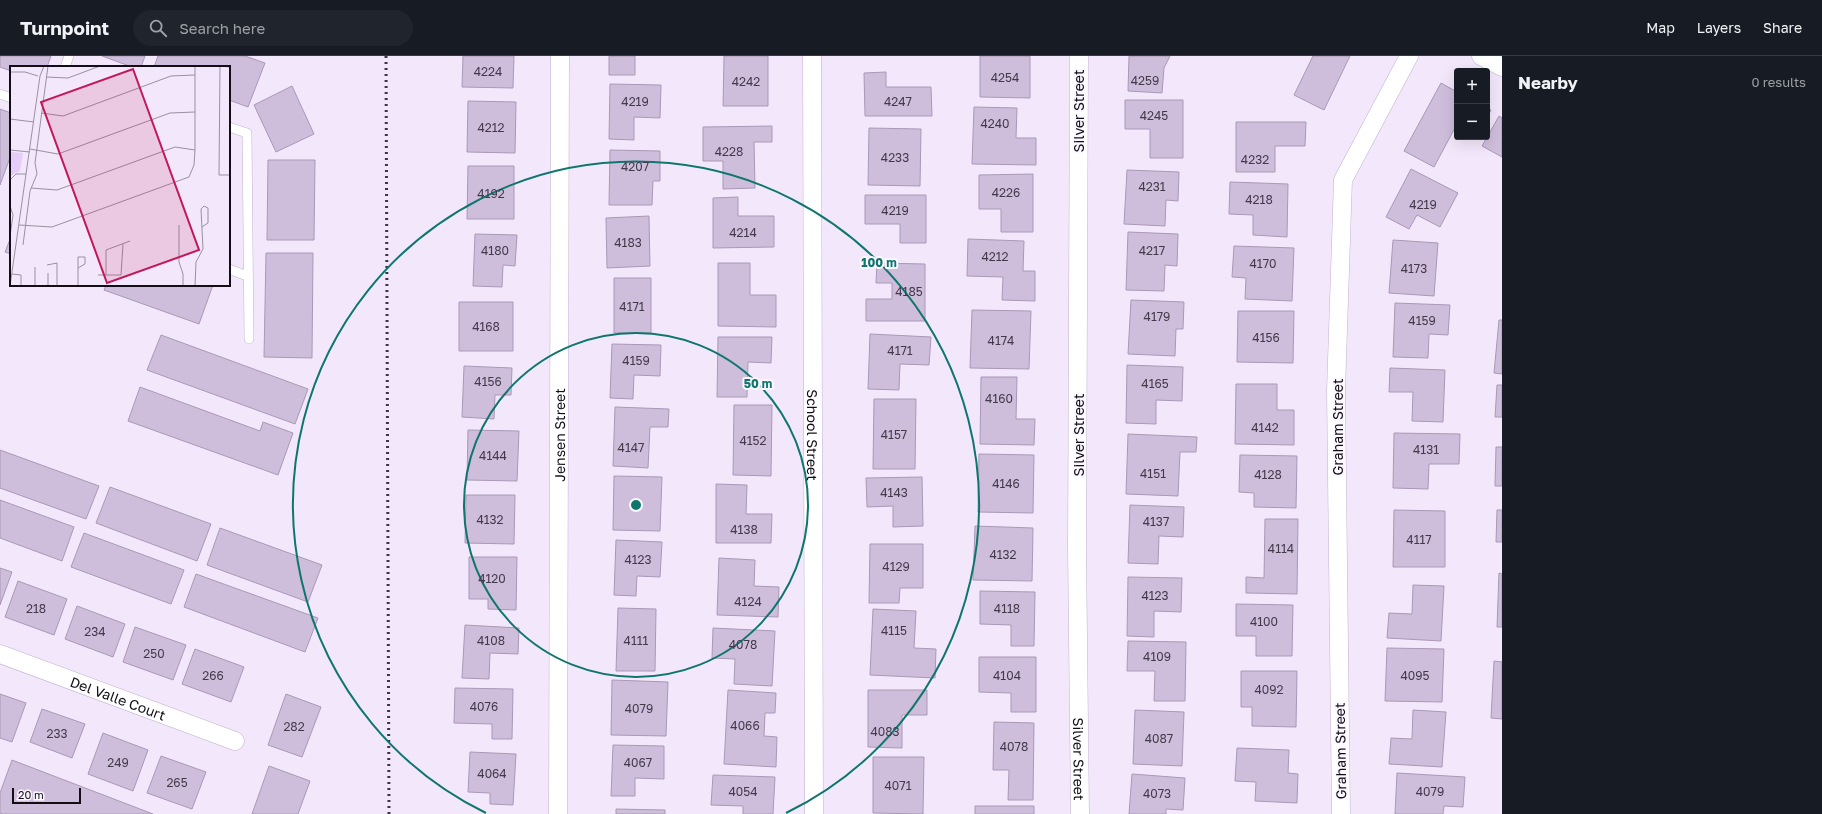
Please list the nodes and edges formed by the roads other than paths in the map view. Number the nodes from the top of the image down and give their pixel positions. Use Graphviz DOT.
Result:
graph roads {
  1 [pos="69,56"];
  2 [pos="560,56"];
  3 [pos="812,56"];
  4 [pos="1079,56"];
  5 [pos="1409,56"];
  6 [pos="1481,56"];
  7 [pos="65,66"];
  8 [pos="1502,67"];
  9 [pos="0,94"];
  10 [pos="10,98"];
  11 [pos="230,126"];
  12 [pos="230,268"];
  13 [pos="247,276"];
  14 [pos="249,339"];
  15 [pos="0,654"];
  16 [pos="235,741"];
  17 [pos="558,814"];
  18 [pos="814,814"];
  19 [pos="1080,814"];
  20 [pos="1341,814"];
  1 -- 7 [label="lane"];
  2 -- 17 [label="street, Jensen Street"];
  3 -- 18 [label="street, School Street"];
  4 -- 19 [label="street, Silver Street"];
  5 -- 20 [label="street, Graham Street"];
  6 -- 8 [label="street"];
  9 -- 10 [label="lane"];
  11 -- 13 [label="lane"];
  12 -- 13 [label="lane"];
  13 -- 14 [label="lane"];
  15 -- 16 [label="street, Del Valle Court"];
}
